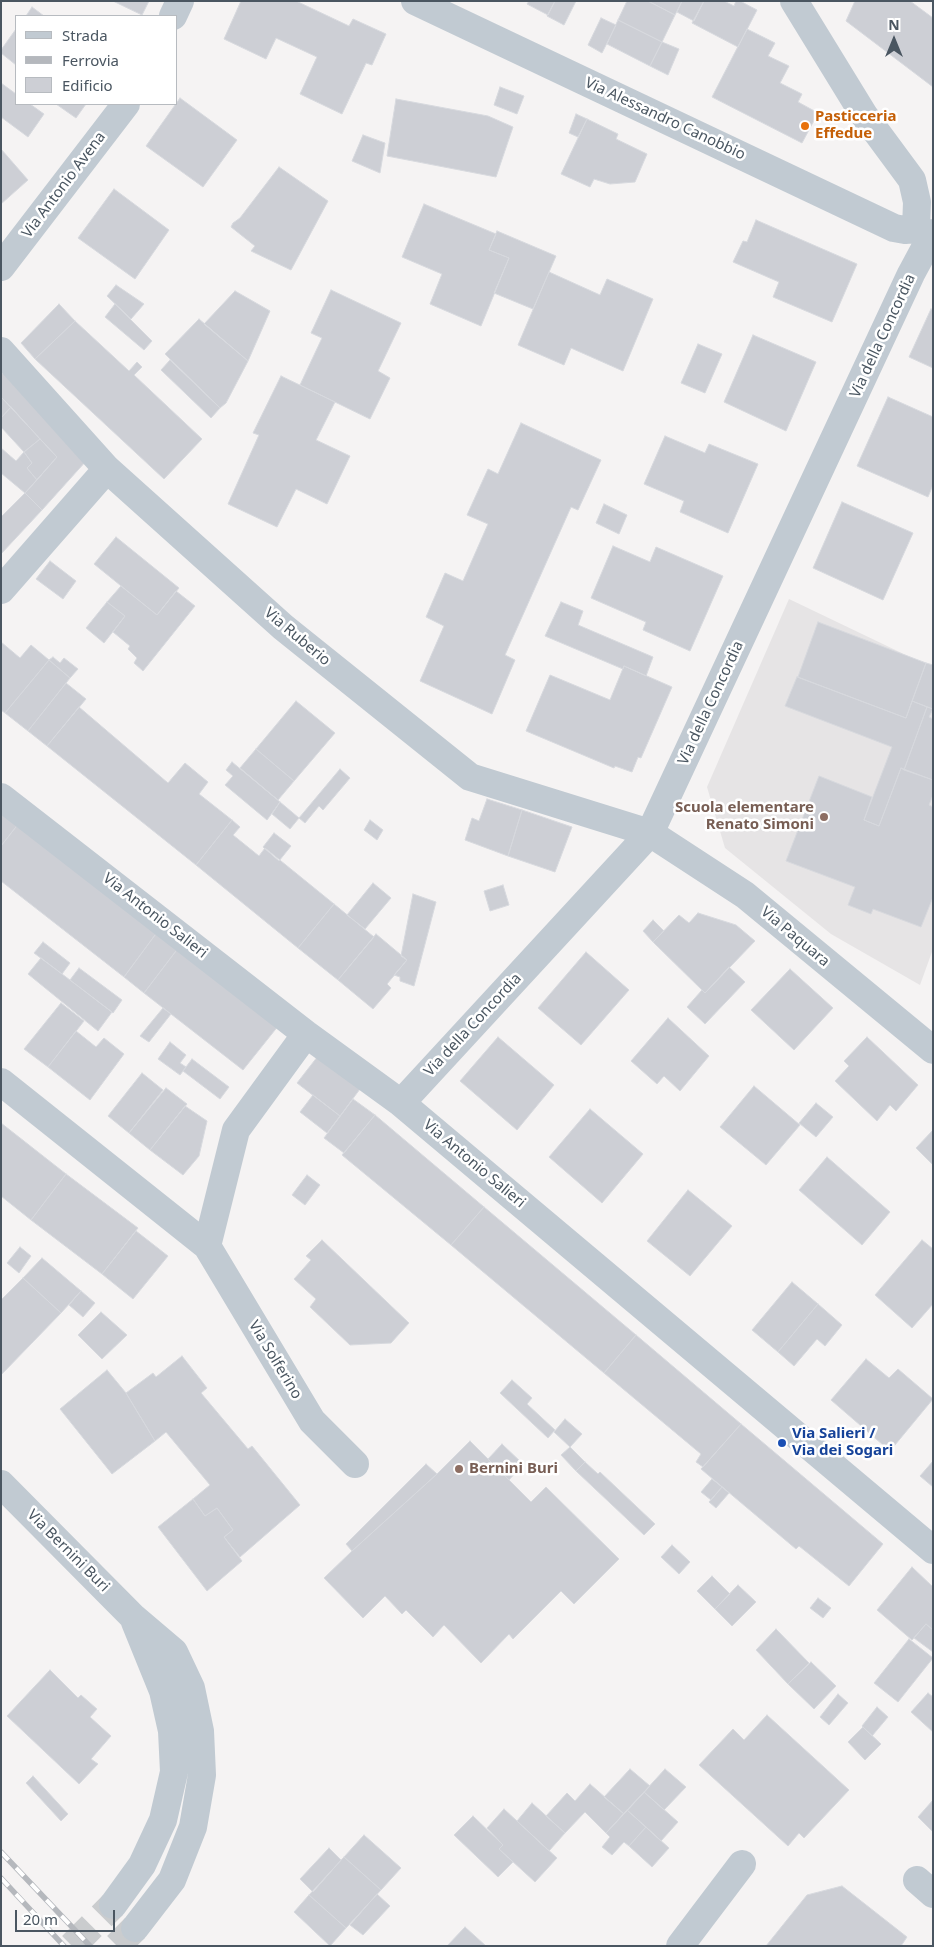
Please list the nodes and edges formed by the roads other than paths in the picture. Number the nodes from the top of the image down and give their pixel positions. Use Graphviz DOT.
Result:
graph roads {
  1 [pos="180,1"];
  2 [pos="415,1"];
  3 [pos="794,1"];
  4 [pos="173,15"];
  5 [pos="125,105"];
  6 [pos="927,236"];
  7 [pos="1,267"];
  8 [pos="1,351"];
  9 [pos="107,469"];
  10 [pos="1,590"];
  11 [pos="1,797"];
  12 [pos="650,833"];
  13 [pos="306,1034"];
  14 [pos="933,1050"];
  15 [pos="1,1082"];
  16 [pos="401,1103"];
  17 [pos="207,1246"];
  18 [pos="356,1464"];
  19 [pos="1,1484"];
  20 [pos="933,1550"];
  21 [pos="134,1618"];
  22 [pos="742,1864"];
  23 [pos="112,1905"];
  24 [pos="135,1928"];
  25 [pos="680,1946"];
  1 -- 4 [label="street"];
  2 -- 6 [label="street, Via Alessandro Canobbio"];
  3 -- 6 [label="street"];
  5 -- 7 [label="street, Via Antonio Avena"];
  6 -- 12 [label="street, Via della Concordia"];
  8 -- 9 [label="street, Via Ruberio"];
  9 -- 10 [label="street"];
  9 -- 12 [label="street, Via Ruberio"];
  11 -- 13 [label="street, Via Antonio Salieri"];
  12 -- 14 [label="street, Via Paquara"];
  12 -- 16 [label="street, Via della Concordia"];
  13 -- 16 [label="street, Via Antonio Salieri"];
  13 -- 17 [label="street"];
  15 -- 17 [label="street, Via Solferino"];
  16 -- 20 [label="street, Via Antonio Salieri"];
  17 -- 18 [label="street, Via Solferino"];
  19 -- 21 [label="street, Via Bernini Buri"];
  21 -- 23 [label="street, Via Bernini Buri"];
  21 -- 24 [label="street, Via Bernini Buri"];
  22 -- 25 [label="street"];
}
